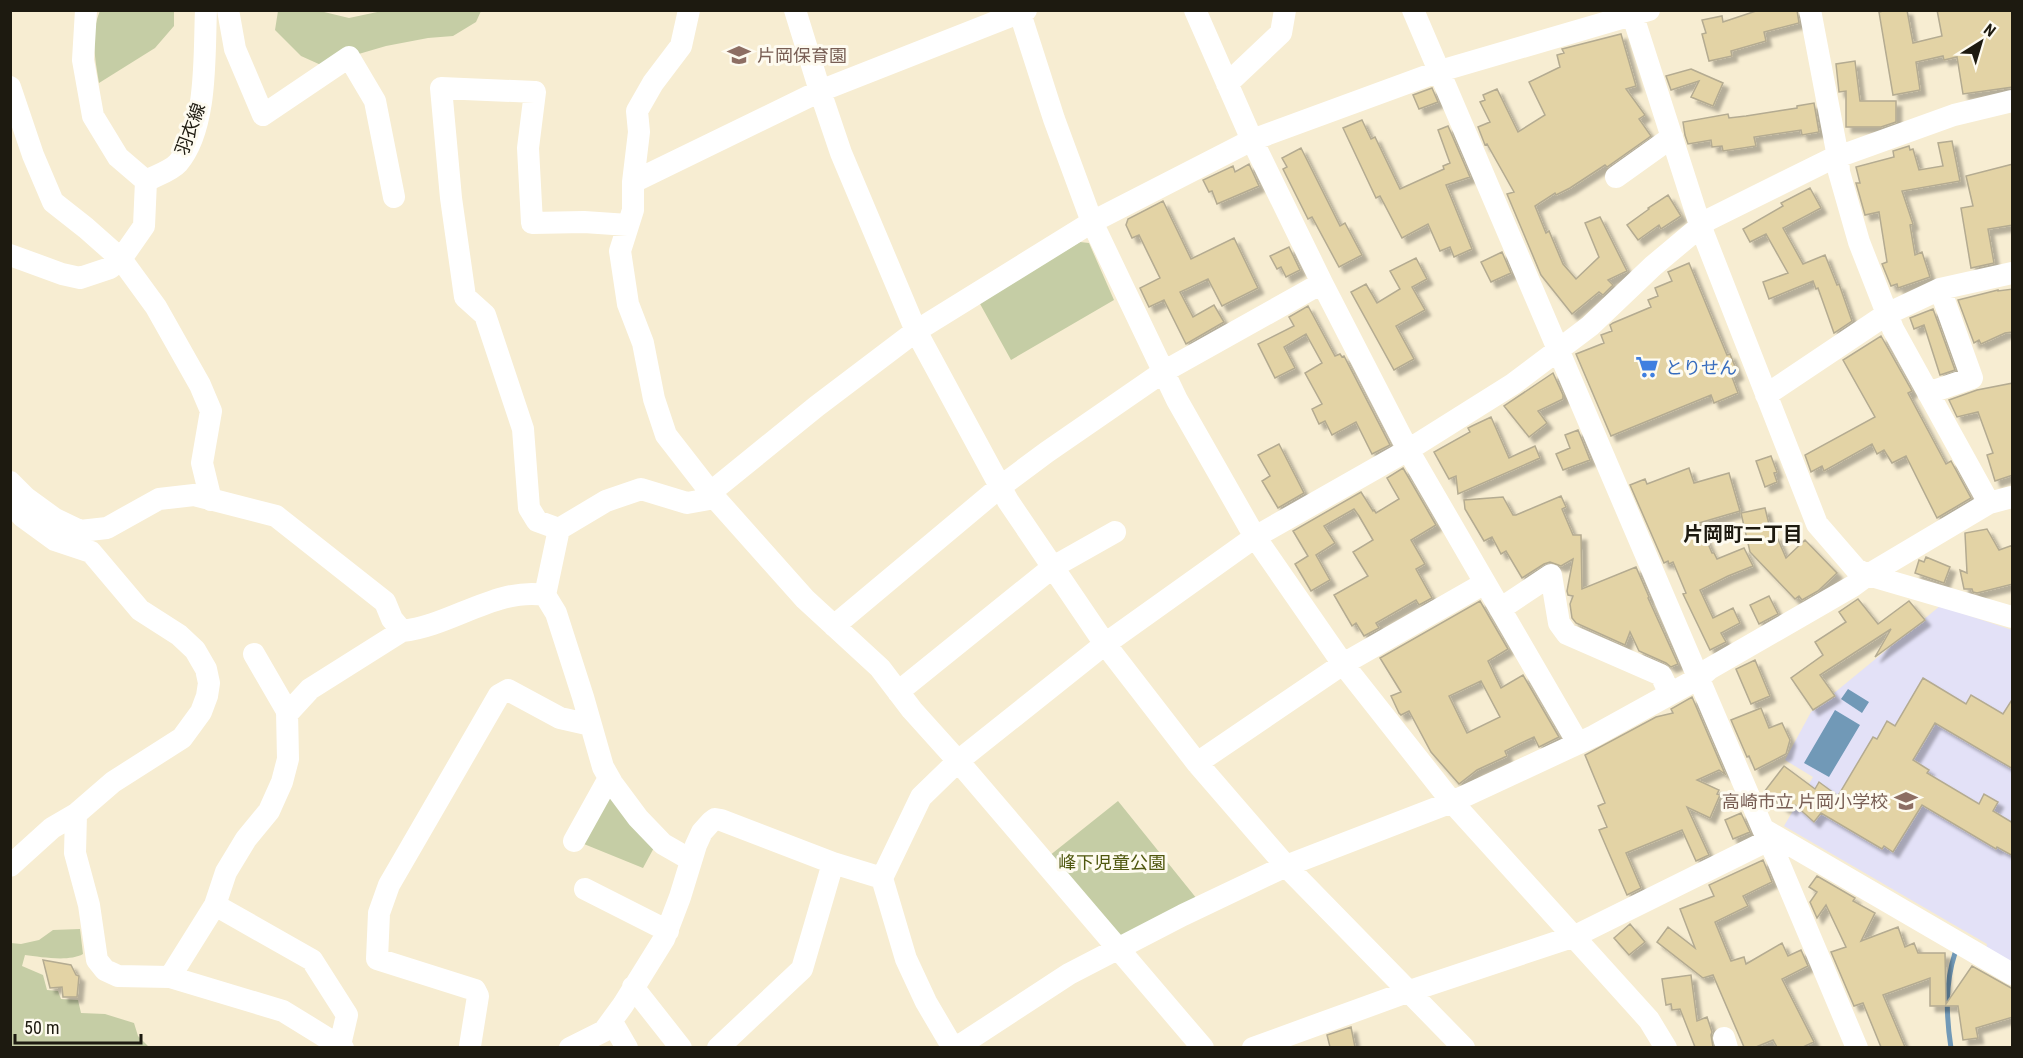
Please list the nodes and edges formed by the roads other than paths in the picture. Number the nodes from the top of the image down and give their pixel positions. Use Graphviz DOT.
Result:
graph roads {
  1 [pos="86,10"];
  2 [pos="206,10"];
  3 [pos="228,10"];
  4 [pos="688,10"];
  5 [pos="795,10"];
  6 [pos="1195,10"];
  7 [pos="1285,10"];
  8 [pos="1413,10"];
  9 [pos="1810,10"];
  10 [pos="1022,11"];
  11 [pos="1638,12"];
  12 [pos="1440,70"];
  13 [pos="1227,84"];
  14 [pos="10,87"];
  15 [pos="820,91"];
  16 [pos="2013,101"];
  17 [pos="1672,137"];
  18 [pos="1252,140"];
  19 [pos="1838,157"];
  20 [pos="1616,177"];
  21 [pos="146,181"];
  22 [pos="633,182"];
  23 [pos="394,197"];
  24 [pos="1092,222"];
  25 [pos="628,225"];
  26 [pos="1700,225"];
  27 [pos="10,255"];
  28 [pos="121,260"];
  29 [pos="2013,273"];
  30 [pos="1322,283"];
  31 [pos="1940,289"];
  32 [pos="1887,315"];
  33 [pos="916,331"];
  34 [pos="1559,349"];
  35 [pos="1162,372"];
  36 [pos="1928,393"];
  37 [pos="1766,395"];
  38 [pos="1408,450"];
  39 [pos="10,482"];
  40 [pos="1000,486"];
  41 [pos="713,495"];
  42 [pos="2013,497"];
  43 [pos="211,500"];
  44 [pos="1989,503"];
  45 [pos="12,510"];
  46 [pos="559,529"];
  47 [pos="1115,532"];
  48 [pos="1255,537"];
  49 [pos="1053,567"];
  50 [pos="1868,575"];
  51 [pos="1485,583"];
  52 [pos="545,595"];
  53 [pos="1500,609"];
  54 [pos="2013,617"];
  55 [pos="834,626"];
  56 [pos="402,632"];
  57 [pos="1105,644"];
  58 [pos="254,654"];
  59 [pos="1343,664"];
  60 [pos="1699,678"];
  61 [pos="898,692"];
  62 [pos="1670,694"];
  63 [pos="287,714"];
  64 [pos="591,725"];
  65 [pos="1578,743"];
  66 [pos="958,761"];
  67 [pos="1197,763"];
  68 [pos="609,778"];
  69 [pos="1452,802"];
  70 [pos="76,814"];
  71 [pos="1766,834"];
  72 [pos="574,842"];
  73 [pos="691,860"];
  74 [pos="833,863"];
  75 [pos="10,866"];
  76 [pos="1286,866"];
  77 [pos="882,878"];
  78 [pos="585,889"];
  79 [pos="214,905"];
  80 [pos="668,931"];
  81 [pos="1575,936"];
  82 [pos="1118,948"];
  83 [pos="2013,974"];
  84 [pos="170,977"];
  85 [pos="633,987"];
  86 [pos="1410,992"];
  87 [pos="612,1022"];
  88 [pos="341,1046"];
  89 [pos="472,1047"];
  90 [pos="570,1047"];
  91 [pos="627,1047"];
  92 [pos="681,1047"];
  93 [pos="718,1047"];
  94 [pos="1203,1047"];
  95 [pos="1253,1047"];
  96 [pos="1464,1047"];
  97 [pos="1666,1047"];
  98 [pos="1857,1047"];
  1 -- 21 [label="street"];
  2 -- 21 [label="street, 羽衣線"];
  3 -- 23 [label="street"];
  4 -- 22 [label="street"];
  5 -- 15 [label="street"];
  6 -- 13 [label="street"];
  7 -- 13 [label="street"];
  8 -- 12 [label="street"];
  9 -- 19 [label="street"];
  10 -- 15 [label="street"];
  10 -- 24 [label="street"];
  11 -- 12 [label="street"];
  11 -- 17 [label="street"];
  12 -- 18 [label="street"];
  12 -- 34 [label="street"];
  13 -- 18 [label="street"];
  14 -- 28 [label="street"];
  15 -- 22 [label="street"];
  15 -- 33 [label="street"];
  16 -- 19 [label="street"];
  17 -- 20 [label="street"];
  17 -- 26 [label="street"];
  18 -- 24 [label="street"];
  18 -- 30 [label="street"];
  19 -- 26 [label="street"];
  19 -- 32 [label="street"];
  21 -- 28 [label="street"];
  22 -- 25 [label="street"];
  24 -- 33 [label="street"];
  24 -- 35 [label="street"];
  25 -- 41 [label="street"];
  25 -- 46 [label="street"];
  26 -- 34 [label="street"];
  26 -- 37 [label="street"];
  27 -- 28 [label="street"];
  28 -- 43 [label="street"];
  29 -- 31 [label="street"];
  30 -- 35 [label="street"];
  30 -- 38 [label="street"];
  31 -- 32 [label="street"];
  31 -- 36 [label="street"];
  32 -- 36 [label="street"];
  32 -- 37 [label="street"];
  33 -- 40 [label="street"];
  33 -- 41 [label="street"];
  34 -- 38 [label="street"];
  34 -- 60 [label="street"];
  35 -- 40 [label="street"];
  35 -- 48 [label="street"];
  36 -- 44 [label="street"];
  37 -- 50 [label="street"];
  38 -- 48 [label="street"];
  38 -- 51 [label="street"];
  39 -- 43 [label="street"];
  40 -- 49 [label="street"];
  40 -- 55 [label="street"];
  41 -- 46 [label="street"];
  41 -- 55 [label="street"];
  42 -- 44 [label="street"];
  43 -- 56 [label="street"];
  44 -- 50 [label="street"];
  45 -- 70 [label="street"];
  46 -- 52 [label="street"];
  47 -- 49 [label="street"];
  48 -- 57 [label="street"];
  48 -- 59 [label="street"];
  49 -- 57 [label="street"];
  49 -- 61 [label="street"];
  50 -- 54 [label="street"];
  50 -- 60 [label="street"];
  51 -- 53 [label="street"];
  51 -- 59 [label="street"];
  52 -- 56 [label="street"];
  52 -- 64 [label="street"];
  53 -- 62 [label="street"];
  53 -- 65 [label="street"];
  55 -- 61 [label="street"];
  56 -- 63 [label="street"];
  57 -- 66 [label="street"];
  57 -- 67 [label="street"];
  58 -- 63 [label="street"];
  59 -- 67 [label="street"];
  59 -- 69 [label="street"];
  60 -- 62 [label="street"];
  60 -- 71 [label="street"];
  61 -- 66 [label="street"];
  62 -- 65 [label="street"];
  63 -- 79 [label="street"];
  64 -- 68 [label="street"];
  64 -- 89 [label="street"];
  65 -- 69 [label="street"];
  66 -- 77 [label="street"];
  66 -- 82 [label="street"];
  67 -- 76 [label="street"];
  68 -- 72 [label="street"];
  68 -- 73 [label="street"];
  69 -- 76 [label="street"];
  69 -- 81 [label="street"];
  70 -- 75 [label="street"];
  70 -- 84 [label="street"];
  71 -- 81 [label="street"];
  71 -- 83 [label="street"];
  71 -- 98 [label="street"];
  73 -- 74 [label="street"];
  73 -- 80 [label="street"];
  74 -- 77 [label="street"];
  74 -- 93 [label="street"];
  76 -- 82 [label="street"];
  76 -- 86 [label="street"];
  77 -- 82 [label="street"];
  78 -- 80 [label="street"];
  79 -- 84 [label="street"];
  79 -- 88 [label="street"];
  80 -- 85 [label="street"];
  81 -- 86 [label="street"];
  81 -- 97 [label="street"];
  82 -- 94 [label="street"];
  84 -- 88 [label="street"];
  85 -- 87 [label="street"];
  85 -- 92 [label="street"];
  86 -- 95 [label="street"];
  86 -- 96 [label="street"];
  87 -- 90 [label="street"];
  87 -- 91 [label="street"];
}
